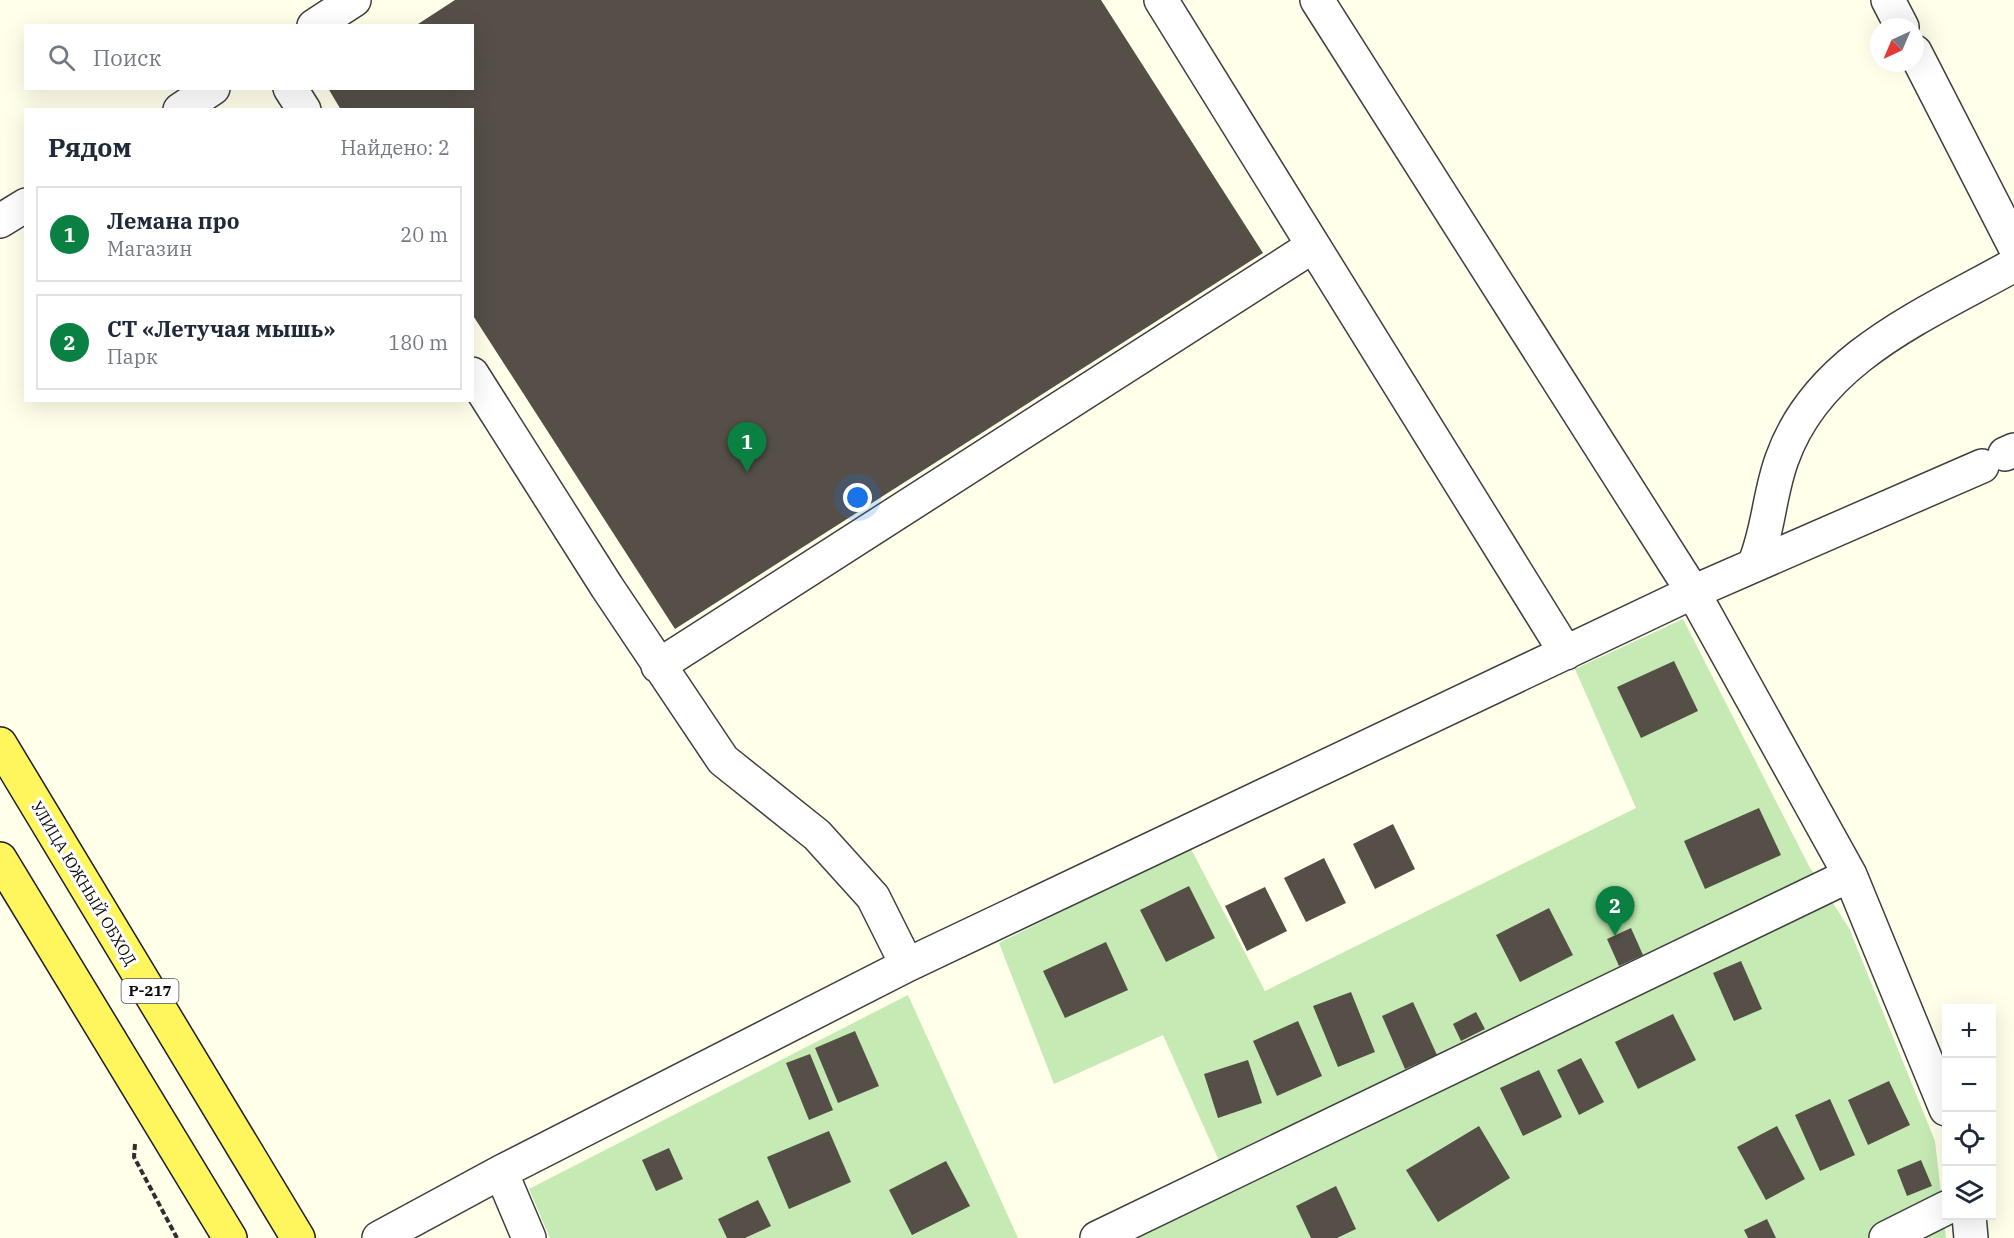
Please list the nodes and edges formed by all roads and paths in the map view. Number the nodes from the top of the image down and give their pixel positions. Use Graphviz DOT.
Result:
graph roads {
  1 [pos="354,0"];
  2 [pos="1161,0"];
  3 [pos="1317,0"];
  4 [pos="1888,0"];
  5 [pos="1897,18"];
  6 [pos="317,24"];
  7 [pos="1924,70"];
  8 [pos="210,90"];
  9 [pos="291,90"];
  10 [pos="183,108"];
  11 [pos="303,108"];
  12 [pos="24,206"];
  13 [pos="0,221"];
  14 [pos="2014,245"];
  15 [pos="1314,246"];
  16 [pos="2014,265"];
  17 [pos="474,377"];
  18 [pos="2000,457"];
  19 [pos="1754,565"];
  20 [pos="1693,592"];
  21 [pos="1566,653"];
  22 [pos="658,666"];
  23 [pos="0,744"];
  24 [pos="0,858"];
  25 [pos="1850,875"];
  26 [pos="907,965"];
  27 [pos="1942,1097"];
  28 [pos="501,1172"];
  29 [pos="1942,1210"];
  30 [pos="1969,1220"];
  31 [pos="230,1238"];
  32 [pos="298,1238"];
  33 [pos="379,1238"];
  34 [pos="529,1238"];
  35 [pos="1097,1238"];
  36 [pos="1886,1238"];
  37 [pos="1971,1238"];
  1 -- 6 [label="street"];
  2 -- 15 [label="street"];
  3 -- 20 [label="street"];
  4 -- 5 [label="street"];
  7 -- 14 [label="street"];
  8 -- 10 [label="street"];
  9 -- 11 [label="street"];
  12 -- 13 [label="street"];
  15 -- 21 [label="street"];
  15 -- 22 [label="street"];
  16 -- 19 [label="street"];
  17 -- 22 [label="street"];
  18 -- 19 [label="street"];
  19 -- 20 [label="street"];
  20 -- 21 [label="street"];
  20 -- 25 [label="street"];
  21 -- 26 [label="street"];
  22 -- 26 [label="street"];
  23 -- 32 [label="main road, УЛИЦА ЮЖНЫЙ ОБХОД / Р-217"];
  24 -- 31 [label="main road"];
  25 -- 27 [label="street"];
  25 -- 35 [label="street"];
  26 -- 28 [label="street"];
  28 -- 33 [label="street"];
  28 -- 34 [label="street"];
  29 -- 36 [label="street"];
  30 -- 37 [label="street"];
}
